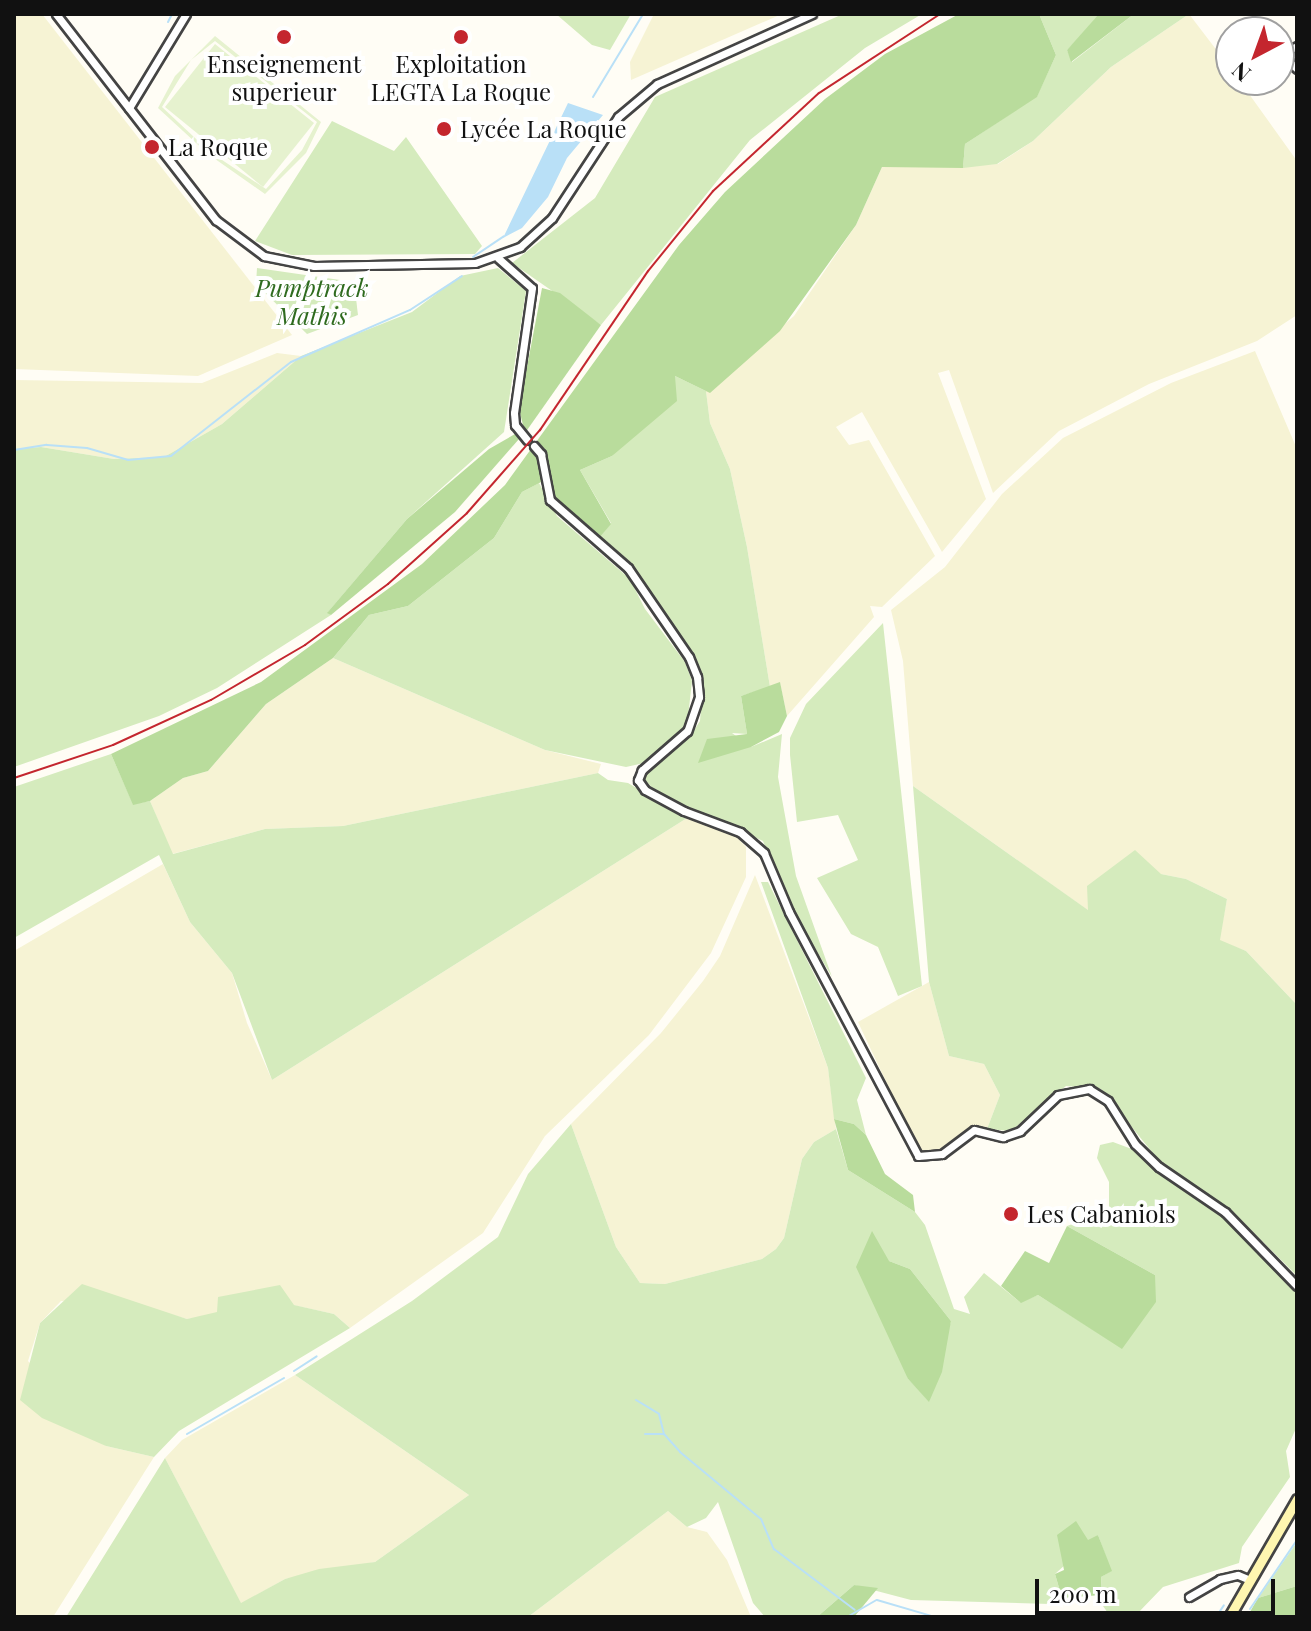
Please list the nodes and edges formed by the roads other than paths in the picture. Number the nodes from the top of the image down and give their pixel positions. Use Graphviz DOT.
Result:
graph roads {
  1 [pos="56,14"];
  2 [pos="186,14"];
  3 [pos="812,14"];
  4 [pos="1297,46"];
  5 [pos="1297,69"];
  6 [pos="129,108"];
  7 [pos="498,258"];
  8 [pos="1297,1286"];
  9 [pos="1297,1499"];
  10 [pos="1250,1580"];
  11 [pos="1189,1597"];
  12 [pos="1229,1617"];
  1 -- 6 [label="street"];
  2 -- 6 [label="street"];
  3 -- 7 [label="street"];
  4 -- 5 [label="street"];
  6 -- 7 [label="street"];
  7 -- 8 [label="street"];
  9 -- 10 [label="main road"];
  10 -- 11 [label="street"];
  10 -- 12 [label="main road"];
}
